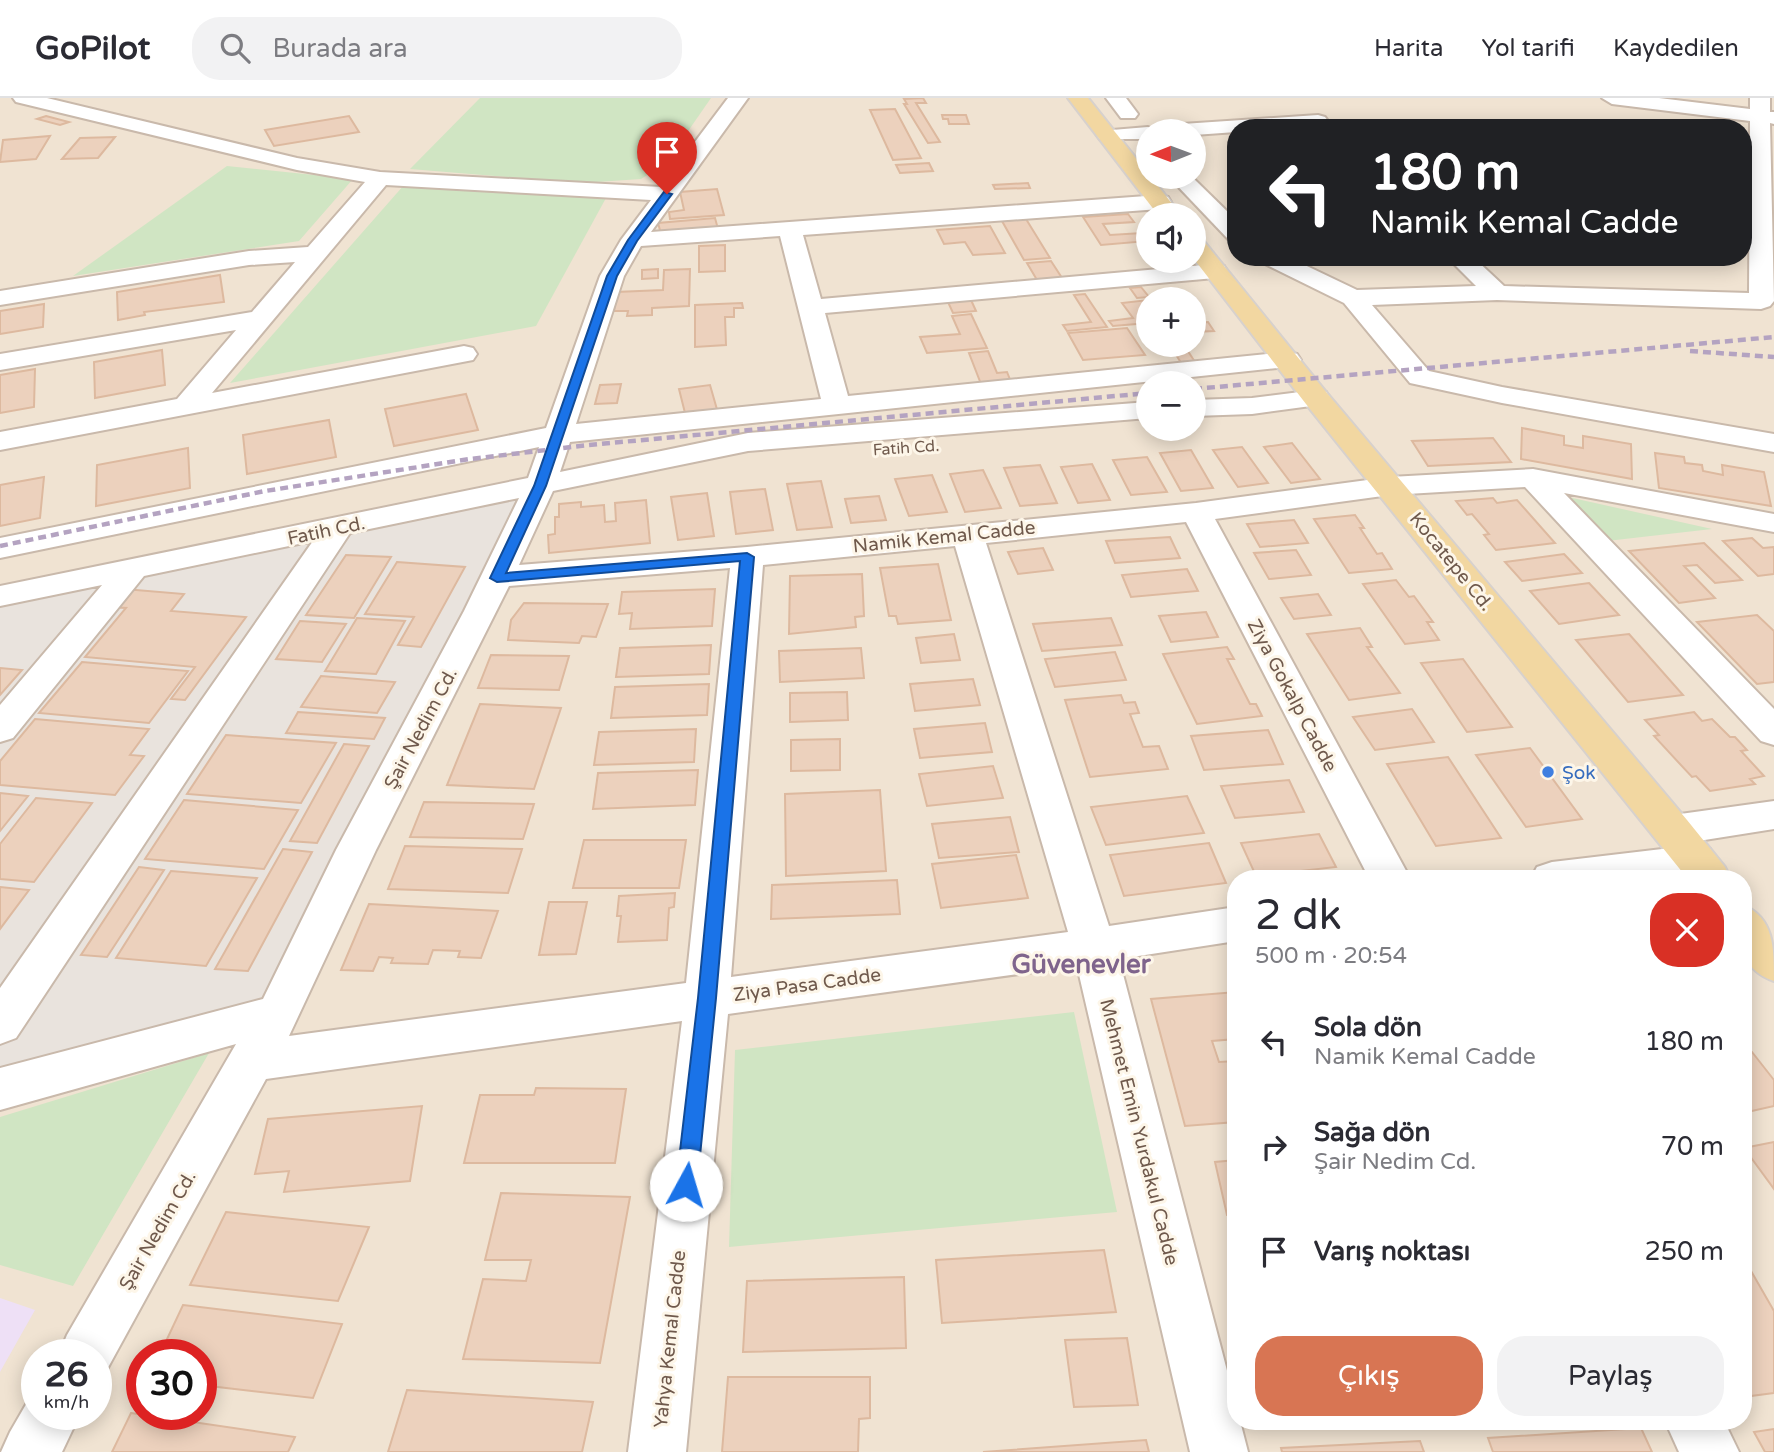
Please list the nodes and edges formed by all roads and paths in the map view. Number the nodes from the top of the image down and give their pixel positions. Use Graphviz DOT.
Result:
graph roads {
  1 [pos="23,98"];
  2 [pos="738,98"];
  3 [pos="1078,98"];
  4 [pos="1116,98"];
  5 [pos="1612,98"];
  6 [pos="1304,106"];
  7 [pos="1765,111"];
  8 [pos="1128,114"];
  9 [pos="1317,119"];
  10 [pos="1227,128"];
  11 [pos="1206,129"];
  12 [pos="1136,134"];
  13 [pos="1107,135"];
  14 [pos="380,178"];
  15 [pos="1192,189"];
  16 [pos="667,194"];
  17 [pos="1160,203"];
  18 [pos="1136,211"];
  19 [pos="1227,225"];
  20 [pos="790,229"];
  21 [pos="1759,231"];
  22 [pos="633,240"];
  23 [pos="315,254"];
  24 [pos="1206,259"];
  25 [pos="1287,266"];
  26 [pos="1468,266"];
  27 [pos="1215,271"];
  28 [pos="1497,293"];
  29 [pos="1353,298"];
  30 [pos="0,299"];
  31 [pos="811,307"];
  32 [pos="260,318"];
  33 [pos="464,354"];
  34 [pos="1288,360"];
  35 [pos="0,362"];
  36 [pos="1316,398"];
  37 [pos="186,406"];
  38 [pos="837,406"];
  39 [pos="1252,406"];
  40 [pos="1206,408"];
  41 [pos="1136,411"];
  42 [pos="1206,419"];
  43 [pos="1136,431"];
  44 [pos="559,435"];
  45 [pos="0,441"];
  46 [pos="1774,443"];
  47 [pos="652,460"];
  48 [pos="1533,478"];
  49 [pos="540,486"];
  50 [pos="1390,486"];
  51 [pos="1196,512"];
  52 [pos="1774,523"];
  53 [pos="338,528"];
  54 [pos="967,533"];
  55 [pos="0,548"];
  56 [pos="747,557"];
  57 [pos="132,570"];
  58 [pos="497,578"];
  59 [pos="0,596"];
  60 [pos="0,729"];
  61 [pos="1774,732"];
  62 [pos="1774,815"];
  63 [pos="1693,856"];
  64 [pos="1386,870"];
  65 [pos="1603,870"];
  66 [pos="1227,925"];
  67 [pos="1752,934"];
  68 [pos="1094,946"];
  69 [pos="1774,963"];
  70 [pos="707,998"];
  71 [pos="278,1013"];
  72 [pos="0,1025"];
  73 [pos="253,1061"];
  74 [pos="0,1089"];
  75 [pos="95,1339"];
  76 [pos="43,1430"];
  77 [pos="1698,1430"];
  78 [pos="30,1452"];
  79 [pos="657,1452"];
  80 [pos="1219,1452"];
  81 [pos="1710,1452"];
  1 -- 14 [label="street"];
  2 -- 16 [label="street, Şair Nedim Cd."];
  3 -- 13 [label="main road"];
  4 -- 8 [label="street"];
  5 -- 7 [label="street"];
  6 -- 9 [label="street"];
  7 -- 21 [label="street"];
  10 -- 11 [label="street"];
  12 -- 13 [label="street"];
  13 -- 17 [label="main road"];
  14 -- 16 [label="street"];
  14 -- 23 [label="street"];
  15 -- 19 [label="street"];
  16 -- 22 [label="street, Şair Nedim Cd."];
  18 -- 20 [label="street"];
  20 -- 22 [label="street"];
  20 -- 31 [label="street"];
  21 -- 28 [label="street"];
  22 -- 44 [label="street, Şair Nedim Cd."];
  23 -- 30 [label="street"];
  23 -- 32 [label="street"];
  24 -- 27 [label="main road, Kocatepe Cd."];
  25 -- 29 [label="street"];
  26 -- 28 [label="street"];
  27 -- 31 [label="street"];
  27 -- 34 [label="main road, Kocatepe Cd."];
  28 -- 29 [label="street"];
  29 -- 46 [label="street"];
  31 -- 38 [label="street"];
  32 -- 35 [label="street"];
  32 -- 37 [label="street"];
  33 -- 37 [label="street"];
  34 -- 36 [label="main road, Kocatepe Cd."];
  34 -- 38 [label="street"];
  36 -- 39 [label="street"];
  36 -- 50 [label="main road, Kocatepe Cd."];
  37 -- 45 [label="street"];
  38 -- 44 [label="street"];
  39 -- 40 [label="street"];
  39 -- 42 [label="street"];
  41 -- 47 [label="street, Fatih Cd."];
  43 -- 47 [label="street, Fatih Cd."];
  44 -- 49 [label="street, Şair Nedim Cd."];
  44 -- 55 [label="street"];
  47 -- 49 [label="street, Fatih Cd."];
  48 -- 50 [label="street, Namik Kemal Cadde"];
  48 -- 52 [label="street, Namik Kemal Cadde"];
  48 -- 61 [label="street"];
  49 -- 53 [label="street, Fatih Cd."];
  49 -- 58 [label="street, Şair Nedim Cd."];
  50 -- 51 [label="street, Namik Kemal Cadde"];
  50 -- 63 [label="main road, Kocatepe Cd."];
  51 -- 54 [label="street, Namik Kemal Cadde"];
  51 -- 64 [label="street, Ziya Gokalp Cadde"];
  53 -- 57 [label="street, Fatih Cd."];
  53 -- 72 [label="street"];
  54 -- 56 [label="street, Namik Kemal Cadde"];
  54 -- 68 [label="street, Mehmet Emin Yurdakul Cadde"];
  56 -- 58 [label="street, Namik Kemal Cadde"];
  56 -- 70 [label="street, Yahya Kemal Cadde"];
  57 -- 59 [label="street, Fatih Cd."];
  57 -- 60 [label="street"];
  58 -- 71 [label="street, Şair Nedim Cd."];
  62 -- 63 [label="street"];
  63 -- 65 [label="street"];
  66 -- 68 [label="street, Ziya Pasa Cadde"];
  67 -- 69 [label="main road"];
  68 -- 70 [label="street, Ziya Pasa Cadde"];
  68 -- 80 [label="street, Mehmet Emin Yurdakul Cadde"];
  70 -- 73 [label="street, Ziya Pasa Cadde"];
  70 -- 79 [label="street, Yahya Kemal Cadde"];
  71 -- 73 [label="street, Şair Nedim Cd."];
  71 -- 74 [label="street"];
  73 -- 75 [label="street, Şair Nedim Cd."];
  76 -- 78 [label="street"];
  77 -- 81 [label="street"];
}
